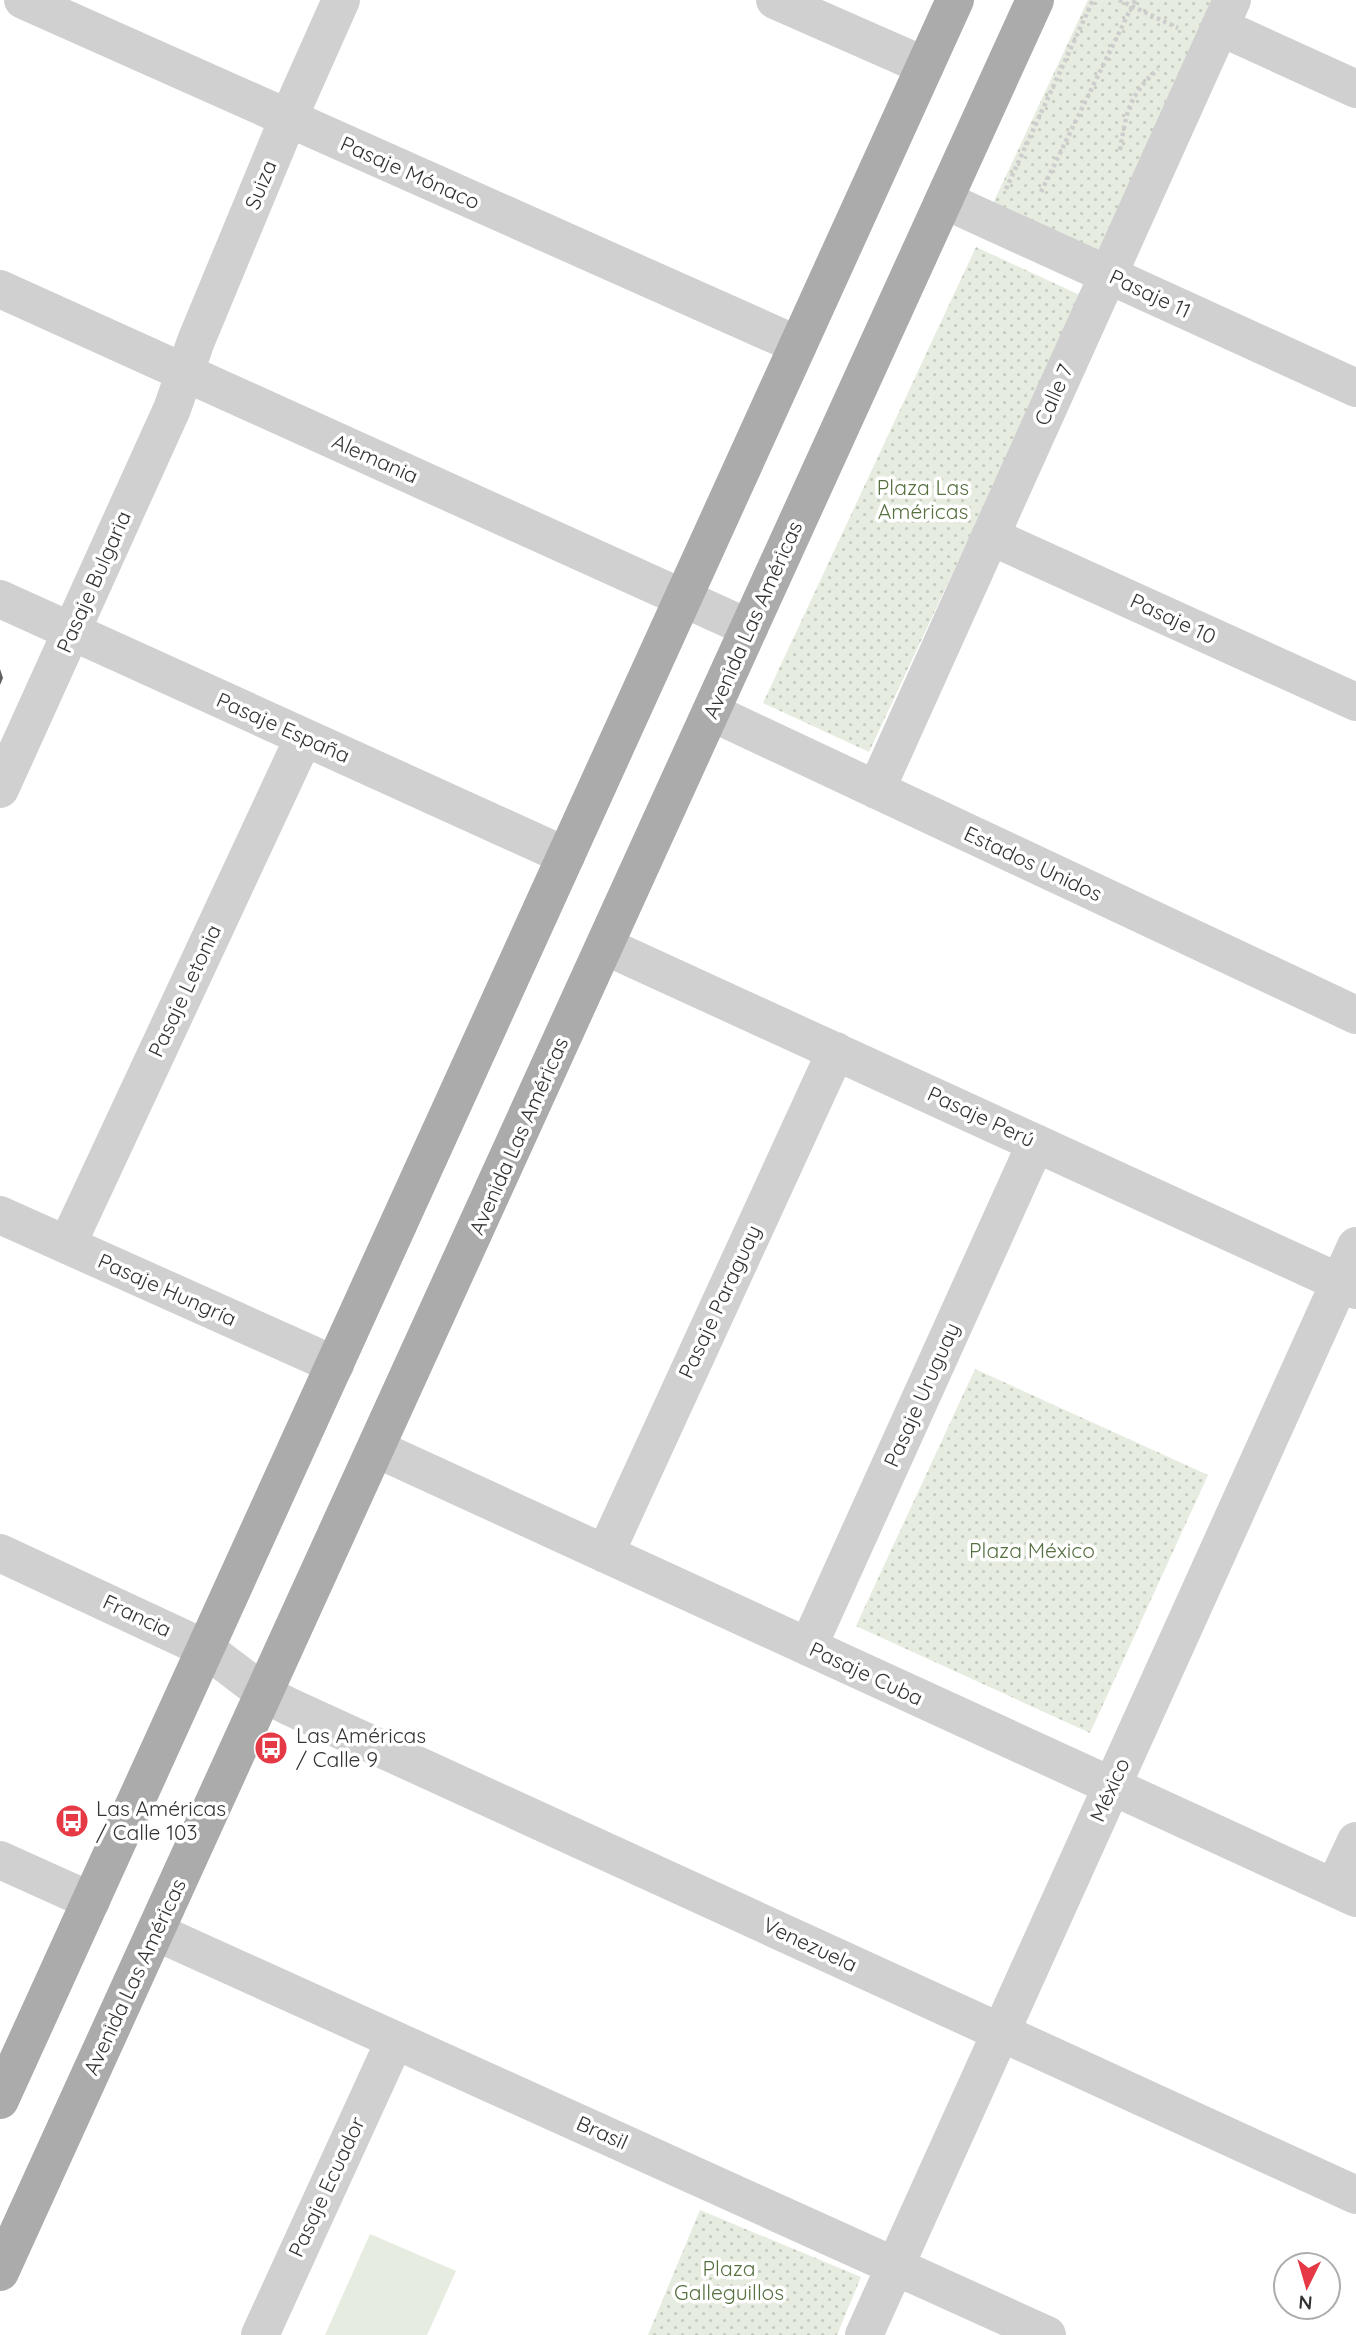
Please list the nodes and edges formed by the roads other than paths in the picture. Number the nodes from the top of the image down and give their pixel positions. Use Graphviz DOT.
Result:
graph roads {
  1 [pos="23,0"];
  2 [pos="341,0"];
  3 [pos="775,0"];
  4 [pos="955,0"];
  5 [pos="1035,0"];
  6 [pos="1214,20"];
  7 [pos="925,66"];
  8 [pos="1356,89"];
  9 [pos="288,119"];
  10 [pos="944,200"];
  11 [pos="1108,275"];
  12 [pos="0,289"];
  13 [pos="798,345"];
  14 [pos="185,373"];
  15 [pos="1356,388"];
  16 [pos="990,536"];
  17 [pos="0,599"];
  18 [pos="682,599"];
  19 [pos="749,628"];
  20 [pos="72,632"];
  21 [pos="1356,702"];
  22 [pos="711,712"];
  23 [pos="303,737"];
  24 [pos="0,789"];
  25 [pos="876,790"];
  26 [pos="566,856"];
  27 [pos="605,946"];
  28 [pos="1356,1015"];
  29 [pos="836,1051"];
  30 [pos="1035,1143"];
  31 [pos="0,1215"];
  32 [pos="67,1245"];
  33 [pos="1356,1246"];
  34 [pos="1348,1286"];
  35 [pos="335,1364"];
  36 [pos="377,1449"];
  37 [pos="0,1553"];
  38 [pos="605,1554"];
  39 [pos="808,1647"];
  40 [pos="206,1649"];
  41 [pos="265,1694"];
  42 [pos="1112,1786"];
  43 [pos="1356,1841"];
  44 [pos="0,1860"];
  45 [pos="1345,1893"];
  46 [pos="91,1901"];
  47 [pos="156,1932"];
  48 [pos="1000,2032"];
  49 [pos="395,2040"];
  50 [pos="0,2100"];
  51 [pos="1356,2195"];
  52 [pos="895,2266"];
  53 [pos="0,2272"];
  54 [pos="260,2335"];
  55 [pos="864,2335"];
  56 [pos="1047,2335"];
  1 -- 9 [label="street, Pasaje Mónaco"];
  2 -- 9 [label="street, Suiza"];
  3 -- 7 [label="street"];
  4 -- 7 [label="main road"];
  5 -- 10 [label="main road, Avenida Las Américas"];
  6 -- 8 [label="street"];
  6 -- 11 [label="street, Calle 7"];
  7 -- 13 [label="main road"];
  9 -- 13 [label="street, Pasaje Mónaco"];
  9 -- 14 [label="street, Suiza"];
  10 -- 11 [label="street, Pasaje 11"];
  10 -- 19 [label="main road, Avenida Las Américas"];
  11 -- 15 [label="street, Pasaje 11"];
  11 -- 16 [label="street, Calle 7"];
  12 -- 14 [label="street, Alemania"];
  13 -- 18 [label="main road"];
  14 -- 18 [label="street, Alemania"];
  14 -- 20 [label="street, Pasaje Bulgaria"];
  16 -- 21 [label="street, Pasaje 10"];
  16 -- 25 [label="street, Calle 7"];
  17 -- 20 [label="street, Pasaje España"];
  18 -- 19 [label="street, Alemania"];
  18 -- 26 [label="main road"];
  19 -- 22 [label="main road, Avenida Las Américas"];
  20 -- 23 [label="street, Pasaje España"];
  20 -- 24 [label="street, Pasaje Bulgaria"];
  22 -- 25 [label="street, Estados Unidos"];
  22 -- 27 [label="main road, Avenida Las Américas"];
  23 -- 26 [label="street, Pasaje España"];
  23 -- 32 [label="street, Pasaje Letonia"];
  25 -- 28 [label="street, Estados Unidos"];
  26 -- 35 [label="main road"];
  27 -- 29 [label="street, Pasaje Perú"];
  27 -- 36 [label="main road, Avenida Las Américas"];
  29 -- 30 [label="street, Pasaje Perú"];
  29 -- 38 [label="street, Pasaje Paraguay"];
  30 -- 34 [label="street, Pasaje Perú"];
  30 -- 39 [label="street, Pasaje Uruguay"];
  31 -- 32 [label="street, Pasaje Hungría"];
  32 -- 35 [label="street, Pasaje Hungría"];
  33 -- 34 [label="street, México"];
  34 -- 42 [label="street, México"];
  35 -- 40 [label="main road"];
  36 -- 38 [label="street, Pasaje Cuba"];
  36 -- 41 [label="main road, Avenida Las Américas"];
  37 -- 40 [label="street, Francia"];
  38 -- 39 [label="street, Pasaje Cuba"];
  39 -- 42 [label="street, Pasaje Cuba"];
  40 -- 41 [label="street, Francia"];
  40 -- 46 [label="main road"];
  41 -- 47 [label="main road, Avenida Las Américas"];
  41 -- 48 [label="street, Venezuela"];
  42 -- 45 [label="street, Pasaje Cuba"];
  42 -- 48 [label="street, México"];
  43 -- 45 [label="street"];
  44 -- 46 [label="street"];
  46 -- 50 [label="main road"];
  47 -- 49 [label="street, Brasil"];
  47 -- 53 [label="main road, Avenida Las Américas"];
  48 -- 51 [label="street, Venezuela"];
  48 -- 52 [label="street, México"];
  49 -- 52 [label="street, Brasil"];
  49 -- 54 [label="street, Pasaje Ecuador"];
  52 -- 55 [label="street, México"];
  52 -- 56 [label="street, Brasil"];
}
